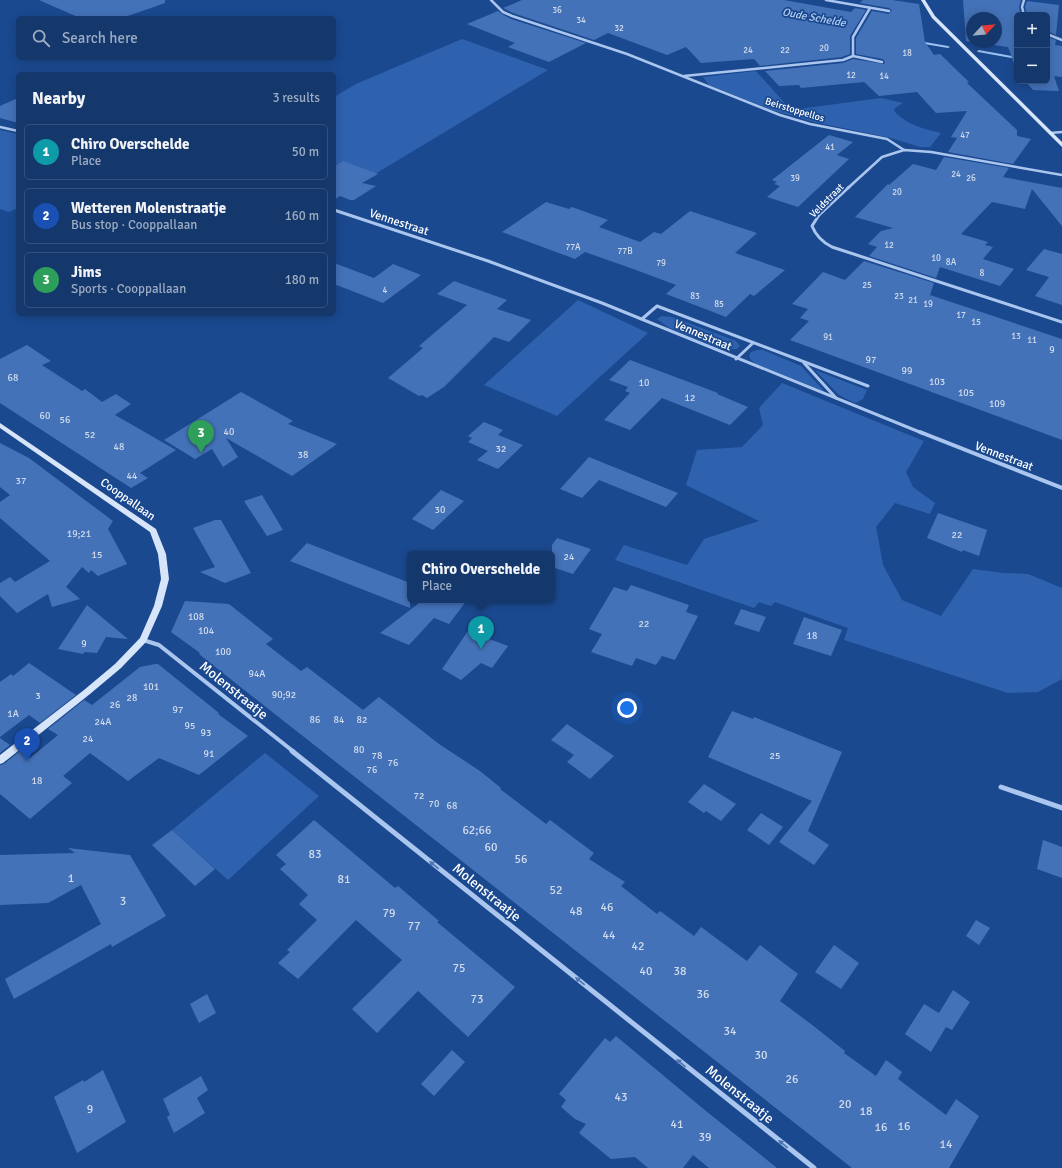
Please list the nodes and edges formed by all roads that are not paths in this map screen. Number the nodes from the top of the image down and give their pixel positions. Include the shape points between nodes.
1 (491, 0) edge
2 (826, 0) edge
3 (923, 0) edge
4 (1024, 0) edge
5 (870, 8) junction
6 (889, 11) dead end
7 (1023, 12) edge
8 (1050, 35) edge
9 (1062, 40) edge
10 (853, 56) junction
11 (882, 62) dead end
12 (682, 76) junction
13 (0, 127) edge
14 (16, 131) edge
15 (1062, 132) edge
16 (1050, 133) junction
17 (1062, 145) edge
18 (904, 150) junction
19 (1062, 175) edge
20 (336, 211) edge
21 (642, 319) junction
22 (1062, 322) edge
23 (753, 343) junction
24 (736, 358) junction
25 (802, 362) junction
26 (868, 386) dead end
27 (838, 400) junction
28 (0, 425) edge
29 (1062, 488) edge
30 (143, 640) junction
31 (0, 760) edge
32 (1001, 787) dead end
33 (1062, 808) edge
34 (814, 1168) edge

1 - 12 street, Beirstoppellos via 503,12 512,16 575,36
2 - 5 street
3 - 16 street via 933,17
4 - 7 street
5 - 6 street
5 - 10 street via 855,31
8 - 9 street
10 - 11 street
10 - 12 street, Beirstoppellos via 843,60
12 - 18 street, Beirstoppellos via 780,115 810,124 887,139
13 - 14 street
15 - 16 street
16 - 17 street
18 - 19 street, Veldstraat via 931,152
18 - 22 street, Veldstraat via 882,157 819,215 812,226 821,242
20 - 21 street, Vennestraat via 494,263
21 - 23 street via 657,306
21 - 24 street, Vennestraat
23 - 24 street
23 - 25 street
24 - 27 street, Vennestraat
25 - 26 street
25 - 27 street
27 - 29 street, Vennestraat
28 - 30 street, Cooppallaan via 153,531 162,554 165,579 158,606
30 - 31 street, Cooppallaan via 118,666
34 -> 30 street, Molenstraatje via 159,645
32 - 33 street

